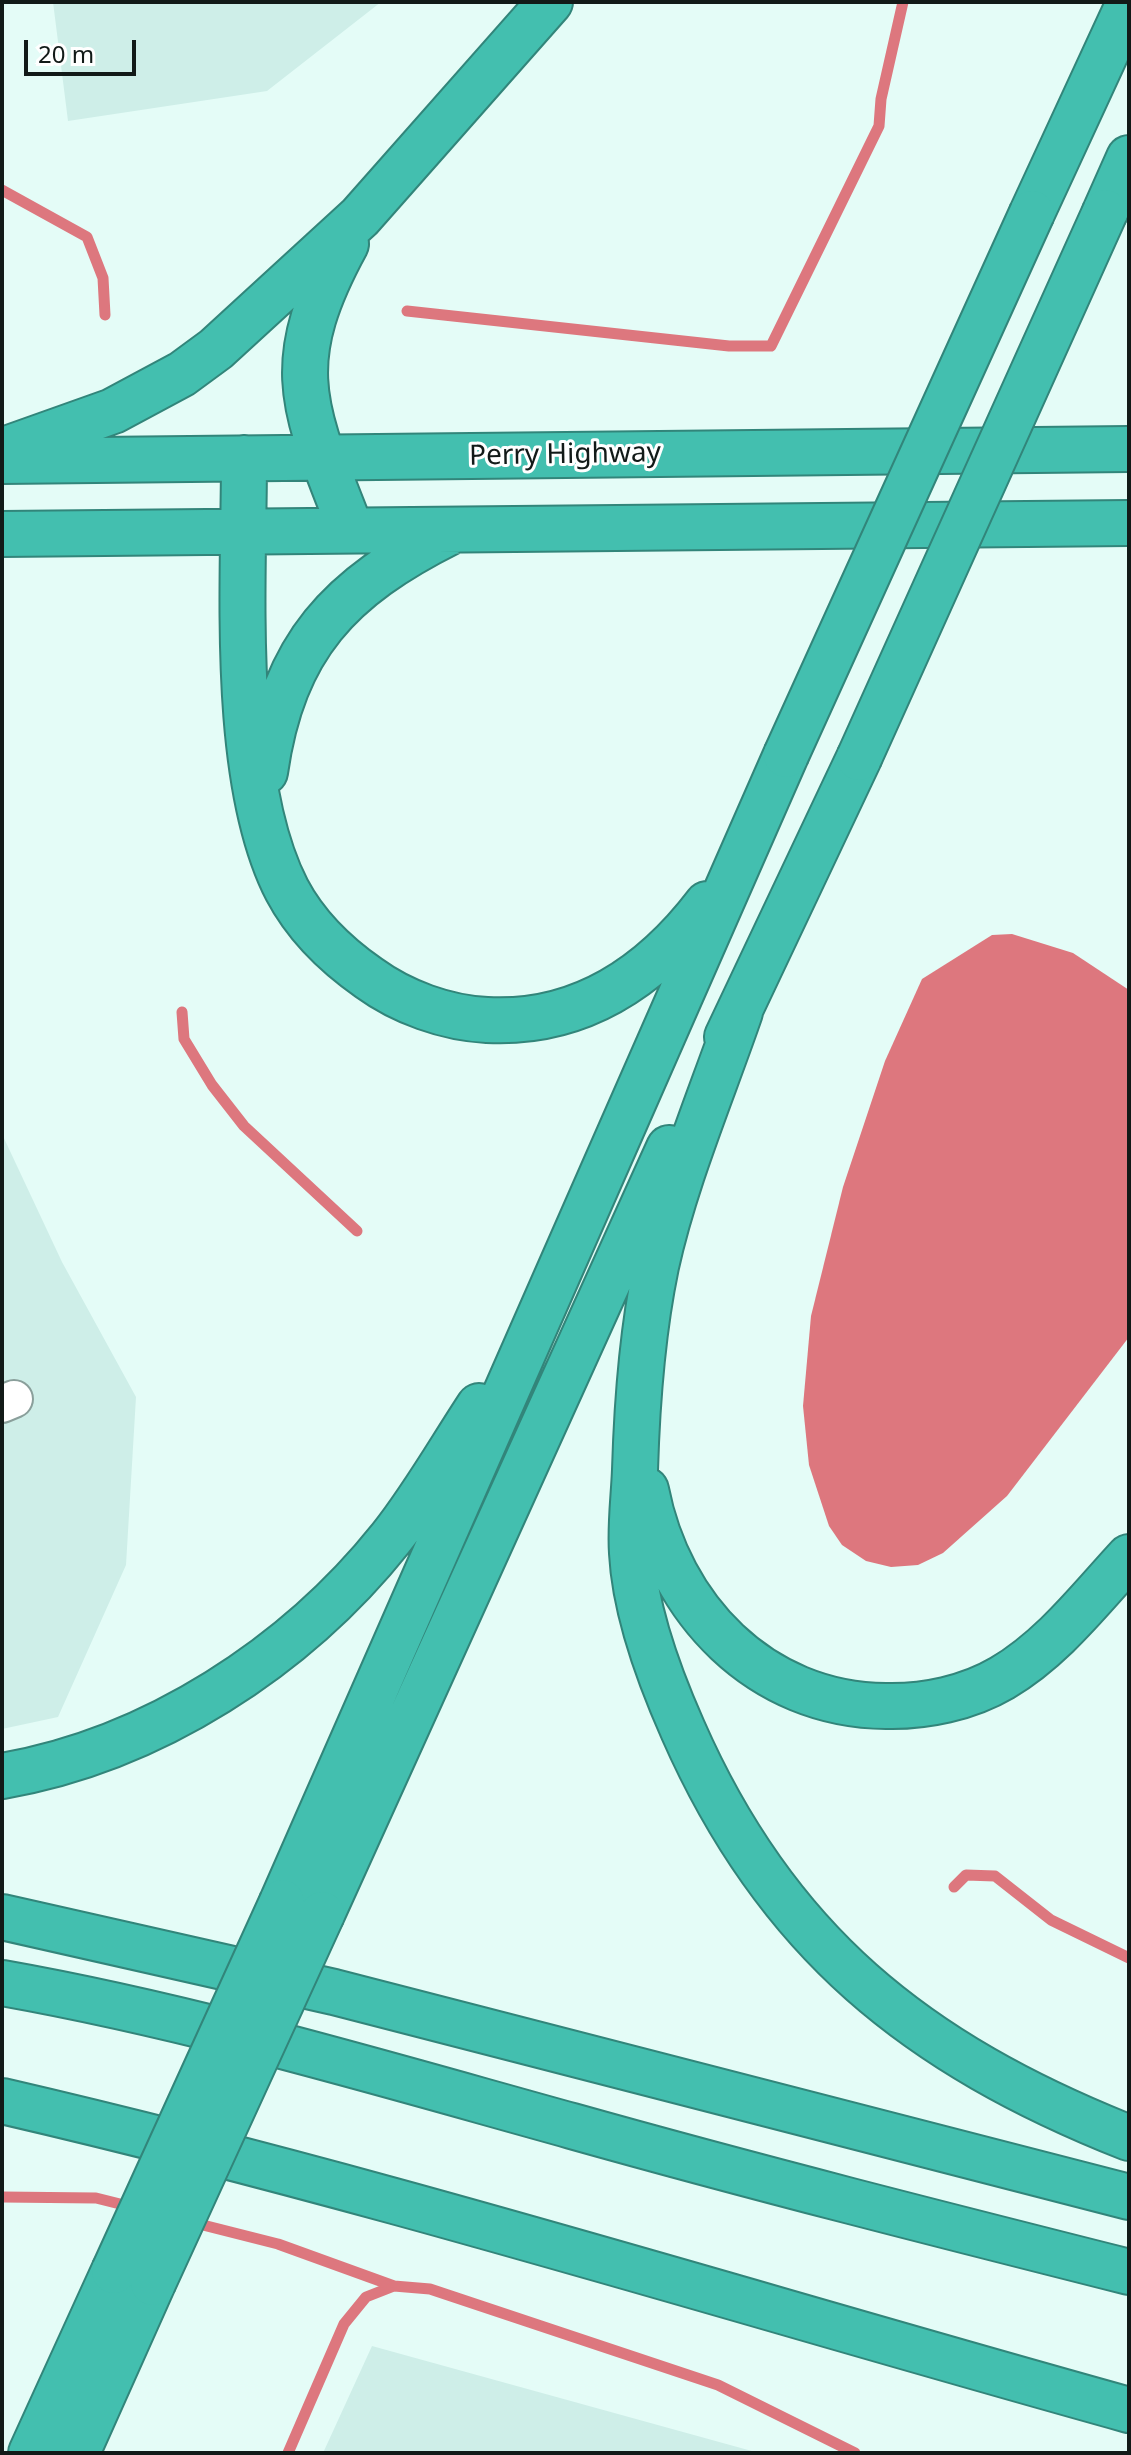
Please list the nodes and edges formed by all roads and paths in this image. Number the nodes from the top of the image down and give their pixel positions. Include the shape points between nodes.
1 (550, 2) edge
2 (1129, 3) edge
3 (1129, 158) edge
4 (360, 217) junction
5 (1129, 449) edge
6 (2, 450) edge
7 (322, 457) junction
8 (244, 458) junction
9 (2, 461) edge
10 (1129, 523) edge
11 (454, 529) junction
12 (351, 530) junction
13 (244, 532) junction
14 (2, 534) edge
15 (260, 806) junction
16 (752, 830) junction
17 (740, 1012) junction
18 (530, 1331) junction
19 (636, 1436) junction
20 (1129, 1557) edge
21 (2, 1776) edge
22 (302, 1908) junction
23 (2, 1917) edge
24 (2, 1983) edge
25 (2, 2101) edge
26 (1129, 2138) edge
27 (1129, 2197) edge
28 (1129, 2272) edge
29 (134, 2277) junction
30 (1129, 2410) edge
31 (31, 2453) edge
32 (77, 2453) edge

1 - 4 highway
2 - 16 highway, bridge
3 - 17 highway, bridge
4 - 6 highway via 247,323 182,374 113,411
4 - 7 highway via 326,280 307,343 306,408
5 - 7 highway, Perry Highway
7 - 8 highway, Perry Highway
7 - 12 highway
8 - 9 highway, Perry Highway
8 - 13 highway
10 - 11 highway
11 - 12 highway
11 - 15 highway via 383,568 312,638 274,730
12 - 13 highway
13 - 14 highway
13 - 15 highway via 245,686
15 - 16 highway via 288,892 326,943 383,988 416,1004 493,1021 577,1010 637,977 688,929
16 - 18 highway
17 - 19 highway via 657,1265 641,1355
17 - 22 highway via 655,1174
18 - 21 highway via 392,1537 290,1642 145,1730 84,1754
18 - 22 highway
19 - 20 highway via 657,1533 701,1617 720,1639 771,1677 835,1701 904,1706 971,1693 1001,1679 1055,1638
19 - 26 highway via 632,1553 664,1688 732,1829 772,1887 817,1940 928,2036 1045,2103
22 - 29 highway, bridge
23 - 27 highway via 334,1992
24 - 28 highway via 384,2074 767,2180
25 - 30 highway via 181,2142
29 - 31 highway
29 - 32 highway

